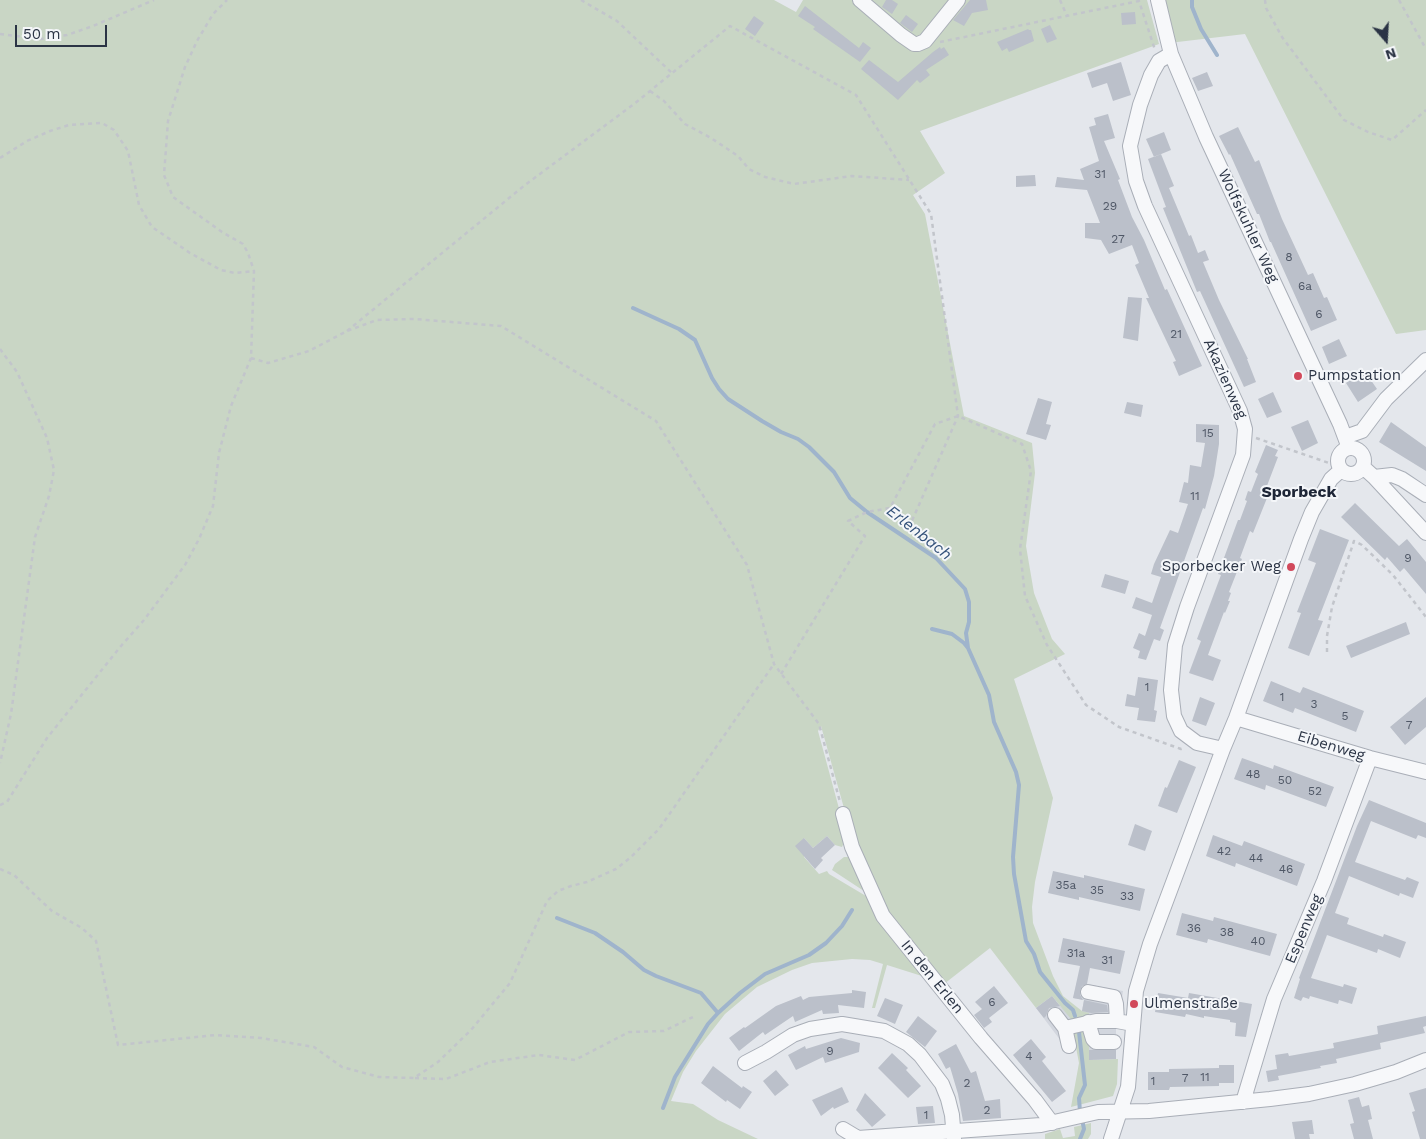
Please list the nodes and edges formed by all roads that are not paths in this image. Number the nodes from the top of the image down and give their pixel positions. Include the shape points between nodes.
1 (860, 0) edge
2 (958, 0) edge
3 (1158, 0) edge
4 (1165, 58) junction
5 (1426, 360) edge
6 (1347, 443) junction
7 (1336, 467) junction
8 (1363, 467) junction
9 (1374, 477) junction
10 (1426, 495) edge
11 (1426, 533) edge
12 (1236, 718) junction
13 (1223, 749) junction
14 (1370, 758) junction
15 (1426, 772) edge
16 (843, 814) road end
17 (1088, 992) dead end
18 (1055, 1015) dead end
19 (1117, 1021) junction
20 (1088, 1022) junction
21 (1133, 1024) junction
22 (1065, 1028) junction
23 (1114, 1042) dead end
24 (1069, 1046) dead end
25 (1426, 1060) edge
26 (745, 1063) dead end
27 (1243, 1102) junction
28 (1120, 1112) junction
29 (1052, 1123) junction
30 (844, 1128) dead end
31 (954, 1135) edge
32 (1111, 1139) edge

1 - 2 street via 914,44 925,41
3 - 4 street, Wolfskuhler Weg
4 - 6 street, Wolfskuhler Weg via 1206,137
4 - 13 street, Akazienweg via 1151,75 1130,146 1136,181 1244,420 1243,455 1175,645 1171,690 1174,716 1181,731 1197,744
5 - 6 street via 1386,399 1362,431
6 - 7 street
6 - 8 street, Wolfskuhler Weg via 1361,453
7 - 8 street via 1350,474
7 - 12 street via 1312,512
8 - 9 street, Wolfskuhler Weg
9 - 10 street via 1392,475
9 - 11 street, Wolfskuhler Weg
12 - 13 street
12 - 14 street, Eibenweg
13 - 21 street via 1150,944 1136,991
14 - 15 street, Eibenweg
14 - 27 street, Espenweg via 1324,881 1274,999
16 - 29 street, In den Erlen via 852,847 883,916
17 - 19 street via 1114,997
18 - 22 street
19 - 20 street
19 - 21 street
20 - 22 street
20 - 23 street via 1096,1042
21 - 28 street via 1128,1087
22 - 24 street
25 - 27 street via 1356,1084
26 - 31 street via 793,1035 810,1029 842,1024 884,1032 908,1044 942,1084 950,1107
27 - 28 street
28 - 29 street via 1089,1113
28 - 32 street
29 - 31 street
30 - 31 street via 858,1138

